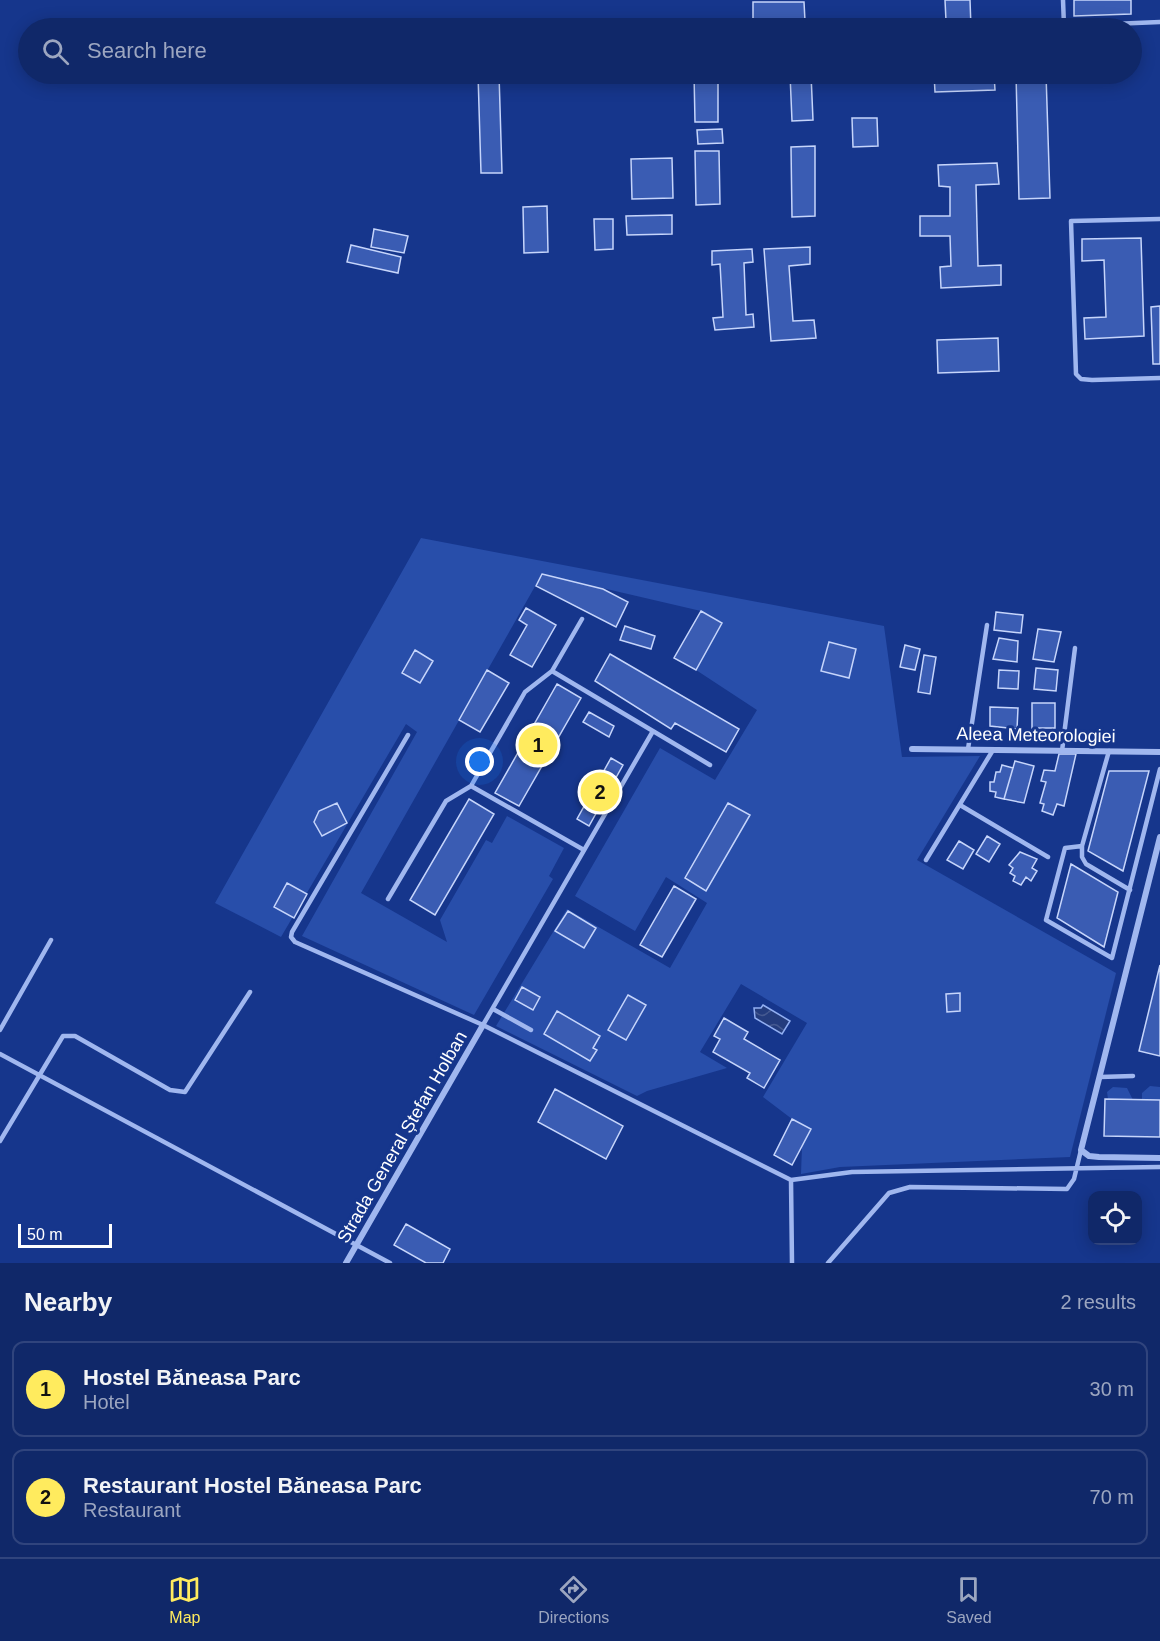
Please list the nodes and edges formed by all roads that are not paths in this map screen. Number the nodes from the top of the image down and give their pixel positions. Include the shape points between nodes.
1 (1063, 0) edge
2 (1064, 18) edge
3 (1160, 22) edge
4 (1142, 23) edge
5 (1160, 219) edge
6 (1160, 378) edge
7 (582, 619) dead end
8 (987, 625) dead end
9 (1074, 648) dead end
10 (552, 671) junction
11 (653, 731) junction
12 (408, 735) dead end
13 (912, 749) dead end
14 (968, 750) junction
15 (993, 750) junction
16 (1062, 750) junction
17 (1109, 751) junction
18 (1160, 752) edge
19 (710, 765) dead end
20 (1160, 769) edge
21 (471, 786) junction
22 (960, 805) junction
23 (1160, 837) edge
24 (1082, 846) junction
25 (584, 850) junction
26 (1048, 857) dead end
27 (926, 860) dead end
28 (1130, 890) junction
29 (388, 898) dead end
30 (51, 940) dead end
31 (250, 992) dead end
32 (493, 1009) junction
33 (483, 1026) junction
34 (0, 1030) edge
35 (531, 1030) dead end
36 (0, 1054) edge
37 (38, 1075) junction
38 (1133, 1076) dead end
39 (1100, 1077) junction
40 (0, 1141) edge
41 (1081, 1150) junction
42 (1160, 1158) edge
43 (1078, 1167) junction
44 (1160, 1167) edge
45 (791, 1180) junction
46 (357, 1245) junction
47 (346, 1263) edge
48 (390, 1263) edge
49 (792, 1263) edge
50 (828, 1263) edge

1 - 2 lane
3 - 4 lane
5 - 6 lane via 1071,221 1077,374 1081,379 1092,380
7 - 10 lane
8 - 14 lane
9 - 16 lane
10 - 11 lane
10 - 21 lane via 525,692
11 - 19 lane
11 - 25 lane
12 - 33 lane via 291,937
13 - 14 street, Aleea Meteorologiei
14 - 15 street, Aleea Meteorologiei
15 - 16 street, Aleea Meteorologiei
15 - 22 lane
16 - 17 street, Aleea Meteorologiei
17 - 18 street, Aleea Meteorologiei
17 - 24 lane
20 - 28 lane
21 - 25 lane
21 - 29 lane via 446,801
22 - 26 lane
22 - 27 lane
23 - 39 street
24 - 28 lane via 1086,864
24 - 28 lane via 1065,848 1046,920 1112,958
25 - 32 lane
30 - 34 lane
31 - 37 lane via 185,1092 170,1090 68,1034 57,1042
32 - 33 lane
32 - 35 lane
33 - 45 lane
33 - 46 street, Strada General Ștefan Holban
36 - 37 lane
37 - 40 lane
37 - 46 lane
38 - 39 lane
39 - 41 street
41 - 42 street via 1089,1156
41 - 43 lane
43 - 44 lane
43 - 45 lane via 852,1172
43 - 50 lane via 1072,1184 1061,1190 896,1190 889,1193
45 - 49 lane
46 - 47 street, Strada General Ștefan Holban
46 - 48 lane

